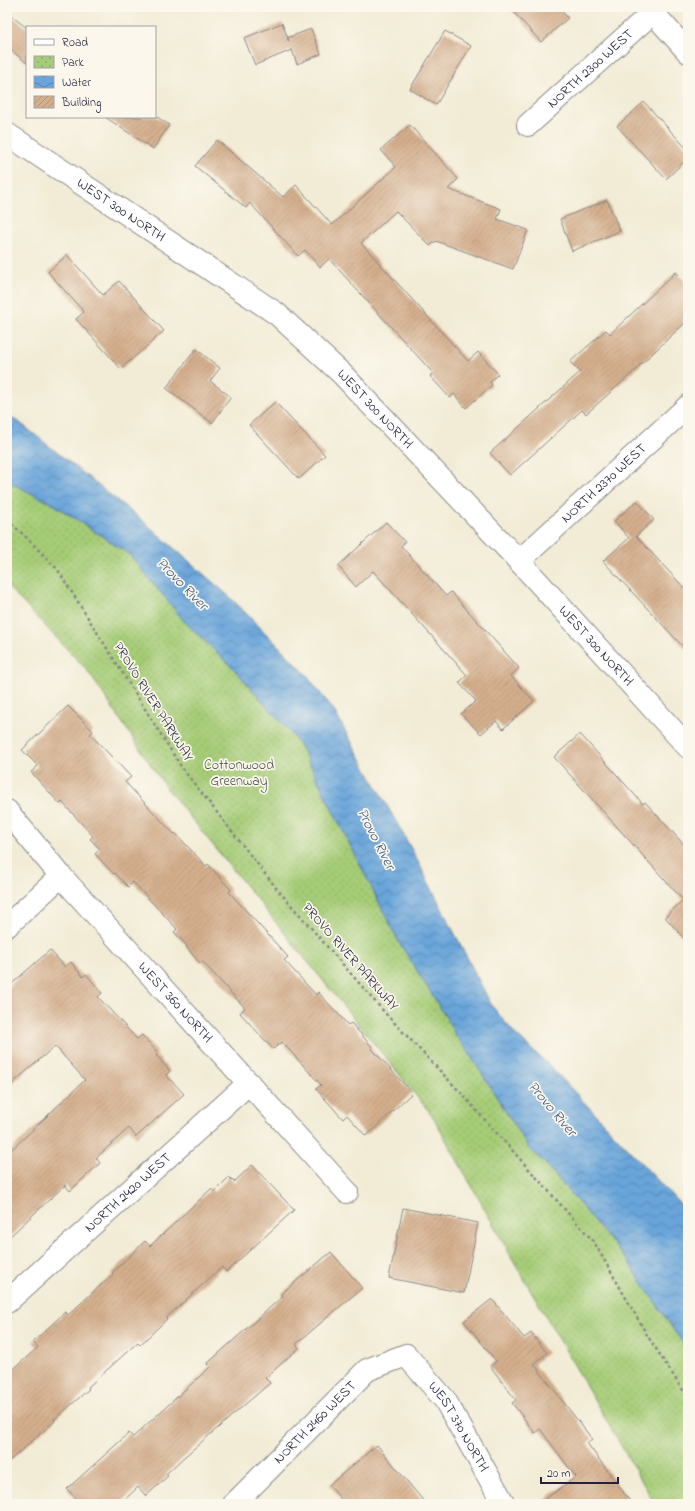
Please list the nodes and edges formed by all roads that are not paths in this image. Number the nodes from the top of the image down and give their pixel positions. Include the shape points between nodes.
1 (650, 9) edge
2 (688, 52) edge
3 (528, 125) dead end
4 (7, 134) edge
5 (688, 406) edge
6 (519, 561) junction
7 (688, 747) edge
8 (7, 810) edge
9 (61, 876) junction
10 (7, 926) edge
11 (249, 1083) junction
12 (347, 1192) dead end
13 (7, 1302) edge
14 (406, 1355) joint
15 (234, 1504) edge
16 (504, 1504) edge

1 - 2 street
1 - 3 street, NORTH 2300 WEST
4 - 6 street, WEST 300 NORTH via 277,314 342,374
5 - 6 street, NORTH 2370 WEST
6 - 7 street, WEST 300 NORTH
8 - 9 street, WEST 360 NORTH
9 - 10 street
9 - 11 street, WEST 360 NORTH
11 - 12 street, WEST 360 NORTH
11 - 13 street, NORTH 2420 WEST
14 - 15 street, NORTH 2460 WEST via 367,1370
14 - 16 street, WEST 370 NORTH via 445,1400

